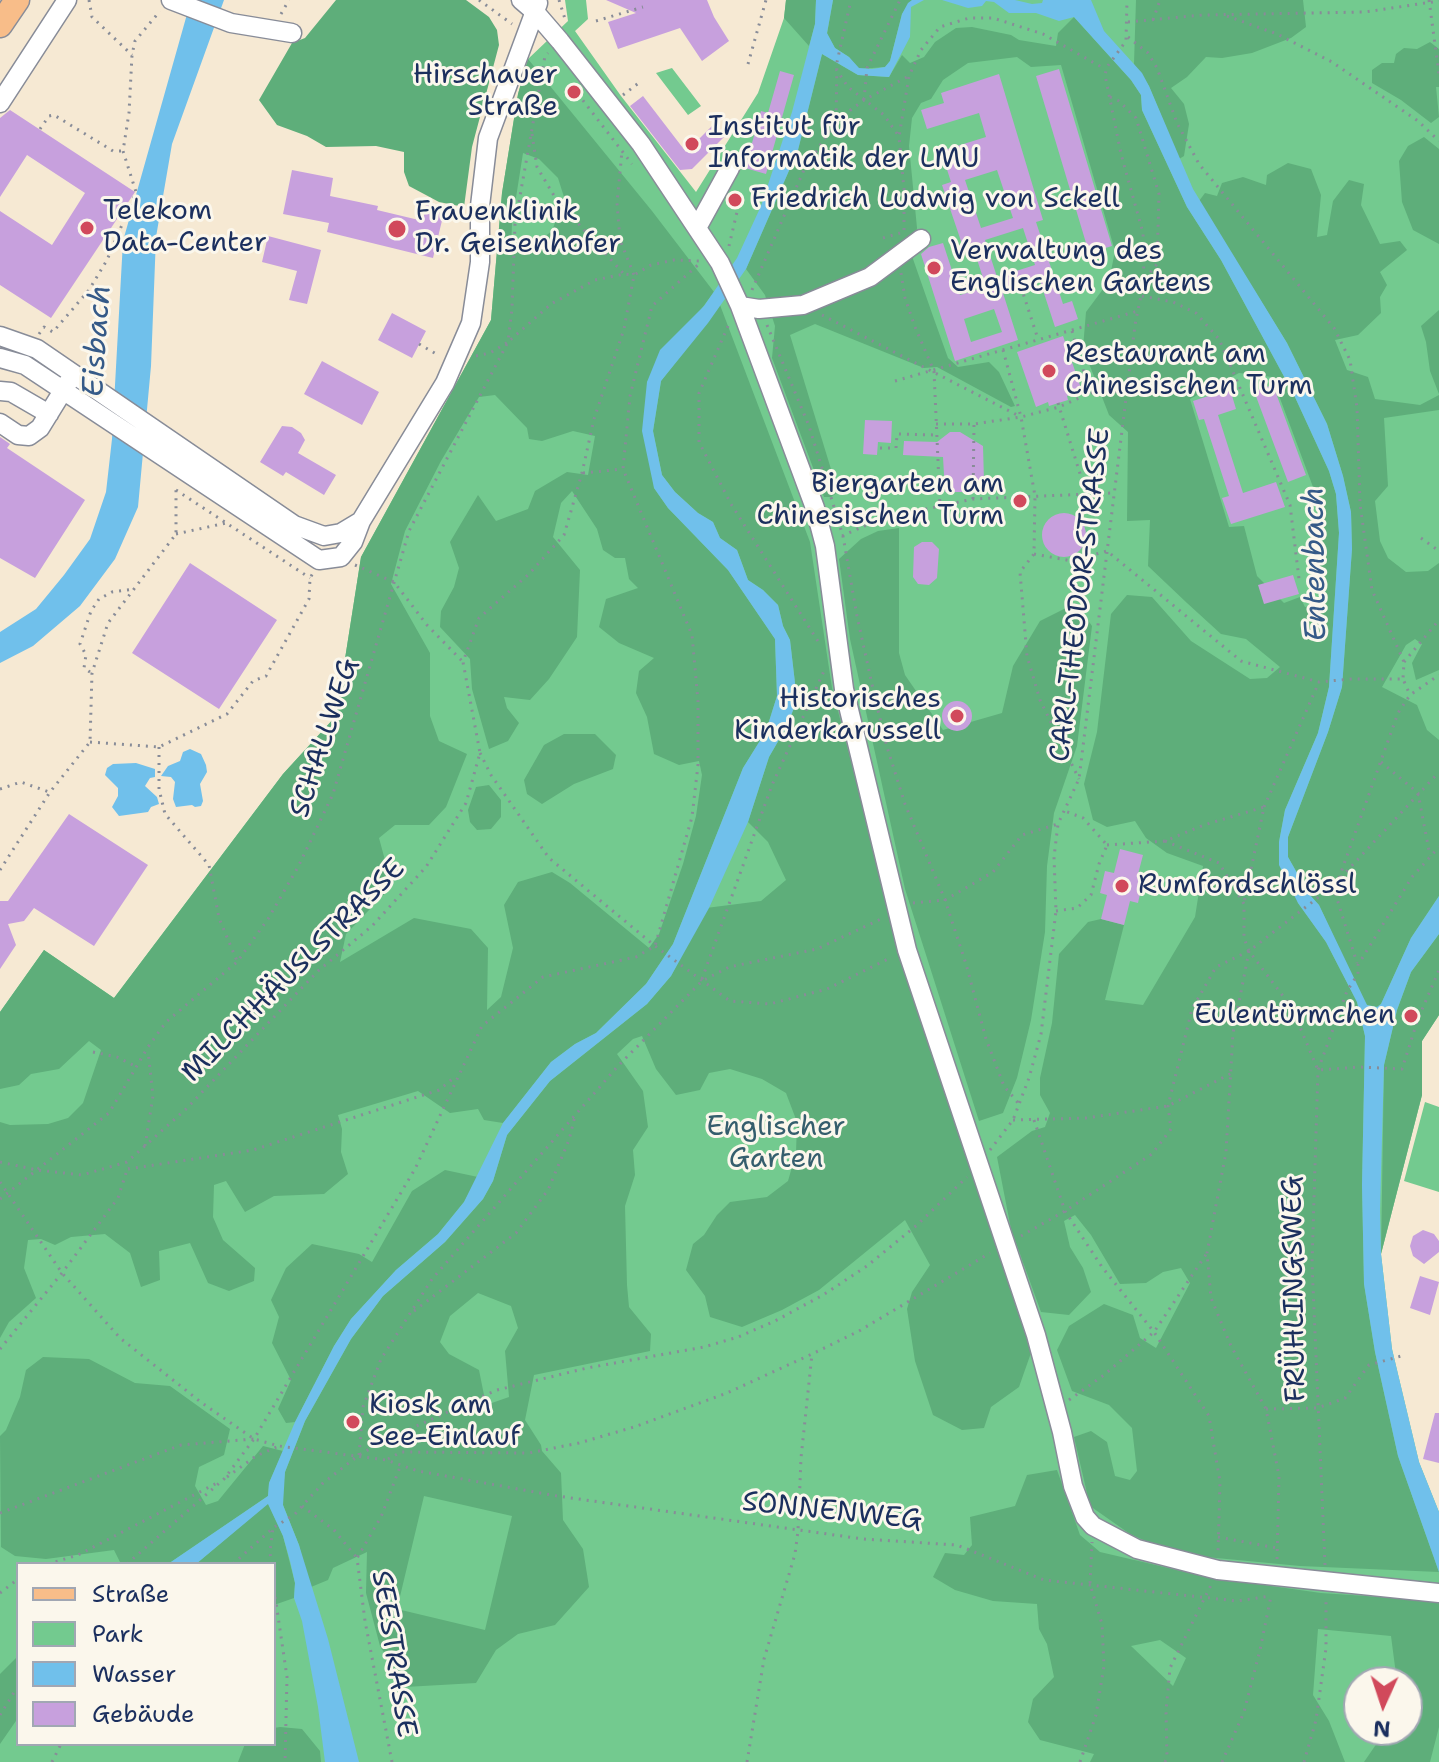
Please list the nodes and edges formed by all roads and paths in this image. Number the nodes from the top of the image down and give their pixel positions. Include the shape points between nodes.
1 (17, 0) edge
2 (67, 0) edge
3 (89, 0) edge
4 (479, 0) edge
5 (766, 0) edge
6 (851, 0) edge
7 (900, 0) edge
8 (1127, 0) edge
9 (1160, 0) edge
10 (171, 1) edge
11 (1439, 1) edge
12 (1429, 2) edge
13 (532, 4) edge
14 (643, 7) dead end
15 (1223, 15) junction
16 (1153, 20) junction
17 (596, 21) dead end
18 (1128, 22) junction
19 (0, 25) edge
20 (292, 33) dead end
21 (520, 34) junction
22 (1127, 36) junction
23 (557, 50) junction
24 (132, 55) junction
25 (545, 56) junction
26 (748, 64) dead end
27 (836, 69) junction
28 (1105, 69) junction
29 (1439, 74) edge
30 (909, 76) junction
31 (640, 82) dead end
32 (578, 92) dead end
33 (620, 97) dead end
34 (1109, 97) junction
35 (864, 100) junction
36 (0, 103) edge
37 (836, 121) junction
38 (40, 129) dead end
39 (531, 131) junction
40 (899, 137) junction
41 (1439, 141) edge
42 (123, 151) junction
43 (622, 151) junction
44 (730, 168) dead end
45 (638, 171) dead end
46 (697, 228) junction
47 (912, 236) junction
48 (883, 238) dead end
49 (696, 252) dead end
50 (899, 258) junction
51 (702, 261) junction
52 (716, 269) junction
53 (624, 274) junction
54 (634, 275) junction
55 (1144, 280) junction
56 (1021, 287) dead end
57 (1142, 296) junction
58 (745, 303) junction
59 (803, 305) junction
60 (1138, 311) junction
61 (44, 327) dead end
62 (1071, 330) junction
63 (0, 336) edge
64 (1038, 339) junction
65 (508, 342) junction
66 (419, 344) dead end
67 (1003, 350) junction
68 (448, 356) junction
69 (0, 358) edge
70 (434, 364) dead end
71 (934, 371) junction
72 (73, 373) junction
73 (895, 381) dead end
74 (63, 390) junction
75 (0, 391) edge
76 (1126, 391) junction
77 (1090, 393) junction
78 (1059, 405) junction
79 (49, 414) junction
80 (1021, 417) junction
81 (0, 423) edge
82 (936, 424) junction
83 (974, 424) junction
84 (936, 435) junction
85 (880, 448) dead end
86 (182, 469) junction
87 (623, 469) junction
88 (582, 473) junction
89 (176, 490) junction
90 (1086, 493) junction
91 (1113, 493) junction
92 (1035, 496) junction
93 (973, 499) junction
94 (940, 506) junction
95 (361, 521) junction
96 (226, 523) junction
97 (176, 534) junction
98 (843, 536) junction
99 (1421, 538) dead end
100 (825, 546) junction
101 (1107, 551) junction
102 (1439, 551) edge
103 (347, 552) junction
104 (1034, 554) junction
105 (1299, 579) dead end
106 (394, 582) junction
107 (135, 589) junction
108 (1439, 620) edge
109 (821, 646) dead end
110 (463, 662) junction
111 (1404, 662) junction
112 (825, 667) dead end
113 (92, 673) junction
114 (1439, 675) edge
115 (1403, 679) junction
116 (1319, 682) junction
117 (844, 689) junction
118 (1410, 695) junction
119 (875, 698) junction
120 (918, 700) dead end
121 (90, 742) junction
122 (159, 747) junction
123 (480, 753) junction
124 (1381, 762) junction
125 (1439, 772) edge
126 (1079, 779) junction
127 (0, 789) edge
128 (50, 792) junction
129 (1418, 793) junction
130 (1264, 807) junction
131 (1064, 810) junction
132 (1165, 841) junction
133 (1107, 845) junction
134 (1439, 847) edge
135 (1430, 856) junction
136 (0, 870) edge
137 (1337, 882) junction
138 (1333, 886) junction
139 (1244, 904) junction
140 (1056, 911) junction
141 (655, 946) junction
142 (907, 950) junction
143 (1249, 951) junction
144 (237, 962) junction
145 (1358, 965) junction
146 (1439, 970) edge
147 (702, 981) junction
148 (148, 1047) junction
149 (93, 1052) dead end
150 (137, 1067) junction
151 (1318, 1070) junction
152 (459, 1073) junction
153 (1232, 1073) junction
154 (1019, 1104) junction
155 (1168, 1106) junction
156 (576, 1113) junction
157 (1013, 1120) junction
158 (1034, 1120) junction
159 (145, 1146) junction
160 (0, 1162) edge
161 (127, 1162) junction
162 (980, 1164) junction
163 (128, 1169) junction
164 (37, 1170) junction
165 (0, 1182) edge
166 (7, 1194) junction
167 (0, 1199) edge
168 (1065, 1211) junction
169 (1006, 1244) junction
170 (1207, 1253) junction
171 (62, 1273) junction
172 (412, 1312) junction
173 (1154, 1332) junction
174 (0, 1349) edge
175 (812, 1354) junction
176 (1403, 1356) dead end
177 (1317, 1408) junction
178 (1056, 1409) junction
179 (1266, 1409) junction
180 (254, 1439) junction
181 (279, 1446) junction
182 (359, 1455) junction
183 (386, 1460) junction
184 (400, 1466) junction
185 (224, 1479) junction
186 (301, 1506) junction
187 (0, 1513) edge
188 (1093, 1526) junction
189 (273, 1528) junction
190 (798, 1531) junction
191 (1218, 1537) junction
192 (1277, 1548) junction
193 (357, 1558) junction
194 (55, 1562) edge
195 (129, 1562) edge
196 (235, 1562) edge
197 (271, 1562) edge
198 (1218, 1570) junction
199 (1277, 1576) junction
200 (16, 1581) edge
201 (1326, 1583) junction
202 (1090, 1584) junction
203 (0, 1593) edge
204 (1439, 1593) edge
205 (1206, 1596) junction
206 (1271, 1596) junction
207 (276, 1603) edge
208 (16, 1689) edge
209 (0, 1715) edge
210 (285, 1762) edge
211 (392, 1762) edge
212 (747, 1762) edge
213 (1080, 1762) edge
214 (1165, 1762) edge
215 (1222, 1762) edge
216 (1304, 1762) edge

1 - 19 main road
2 - 36 street
3 - 24 path via 92,17
4 - 21 path
5 - 26 path
6 - 27 path
7 - 35 path via 867,68
8 - 18 path
9 - 16 path
10 - 20 street via 231,23
10 - 24 path via 135,41
11 - 12 path
12 - 15 path via 1365,12
12 - 29 path
13 - 21 street
13 - 23 street
14 - 17 path
15 - 16 path
15 - 41 path via 1332,62
16 - 18 path
18 - 22 path
21 - 68 street via 488,138 471,323
22 - 28 path
22 - 111 path via 1157,68 1199,164 1334,328 1350,360 1372,590
23 - 25 path
23 - 25 path
23 - 46 street via 641,144
24 - 42 path
25 - 39 path
27 - 35 path
27 - 37 path
28 - 30 path via 1043,34 993,18 969,18 940,27
28 - 34 path, CARL-THEODOR-STRASSE
30 - 35 path
30 - 40 path
31 - 33 path
32 - 43 path
34 - 55 path, CARL-THEODOR-STRASSE via 1143,233
34 - 55 path via 1136,118 1159,194 1157,264
35 - 37 path
35 - 40 path via 884,115
37 - 58 path via 803,172
38 - 42 path via 54,115 113,151
39 - 53 path via 537,167 556,199
39 - 65 path via 515,224
40 - 47 path
42 - 61 path via 136,192 107,260 64,321 53,332
43 - 45 path
43 - 54 path via 620,240
44 - 46 street
46 - 52 street
47 - 48 path
47 - 50 street
47 - 50 path
49 - 51 path
50 - 59 street via 870,277
50 - 71 path via 905,298
51 - 52 path
51 - 54 path via 662,262
51 - 87 path via 652,306 630,396
52 - 58 street
53 - 54 path, SCHALLWEG
53 - 65 path, SCHALLWEG via 595,280 551,304
54 - 88 path via 624,329
55 - 57 path, CARL-THEODOR-STRASSE
56 - 64 path
57 - 60 path, CARL-THEODOR-STRASSE
57 - 105 path via 1196,313 1219,339 1290,505
58 - 59 street
58 - 98 path via 773,336
58 - 100 street
58 - 109 path via 721,338 699,393 699,442 731,504
59 - 71 path
60 - 62 path
60 - 76 path, CARL-THEODOR-STRASSE
62 - 64 path
62 - 77 path
63 - 72 street via 37,349
64 - 67 path
65 - 68 path via 490,353
65 - 106 path, SCHALLWEG via 409,531
66 - 68 path
67 - 71 path
67 - 80 path
68 - 70 path
68 - 95 street via 445,383
69 - 74 street via 25,365
71 - 73 path
71 - 80 path
71 - 82 path
72 - 74 street
72 - 95 street via 294,525 324,536
74 - 79 street
74 - 86 street
75 - 79 street
76 - 77 path
76 - 91 path, CARL-THEODOR-STRASSE
77 - 78 path
78 - 80 path
78 - 90 path
79 - 81 street via 29,436
80 - 83 path
80 - 92 path
82 - 83 path
82 - 84 path
83 - 93 path
84 - 85 path via 897,434 896,448
84 - 94 path
86 - 89 path
86 - 103 street via 319,560
87 - 88 path
87 - 141 path via 692,635 698,701 692,817
88 - 110 path via 564,535 479,618
89 - 96 path
89 - 97 path
90 - 91 path
90 - 92 path
91 - 101 path, CARL-THEODOR-STRASSE
92 - 93 path
92 - 104 path
93 - 94 path
94 - 98 path via 880,519
95 - 103 street
96 - 97 path
96 - 122 path via 310,578 309,599 266,676 253,681 237,705
97 - 107 path
98 - 100 path
98 - 119 path
99 - 102 path
100 - 117 street
101 - 104 path via 1072,561
101 - 116 path via 1241,661
101 - 126 path, CARL-THEODOR-STRASSE
103 - 106 path via 355,565
104 - 126 path via 1020,572 1027,656 1040,700
106 - 110 path
106 - 144 path, SCHALLWEG via 333,794 283,893
107 - 113 path via 108,623
107 - 113 path via 112,592 91,611 80,644 86,655 84,668
108 - 111 path
110 - 123 path, MILCHHÄUSLSTRASSE
111 - 115 path
112 - 147 path via 772,785
113 - 121 path
114 - 118 path
115 - 116 path
115 - 118 path
116 - 130 path
117 - 119 path
117 - 142 street
118 - 124 path
119 - 120 path
119 - 154 path via 905,804 937,879 986,1039 1004,1086
121 - 122 path
121 - 128 path
122 - 144 path via 165,814 209,865 219,918
123 - 141 path via 549,858
123 - 159 path, MILCHHÄUSLSTRASSE via 466,803 426,867
124 - 129 path
124 - 137 path
125 - 129 path
126 - 131 path, CARL-THEODOR-STRASSE
127 - 128 path via 21,782
128 - 136 path
129 - 135 path
129 - 137 path
130 - 132 path
130 - 139 path
131 - 133 path via 1083,818
131 - 140 path, CARL-THEODOR-STRASSE via 1054,857
132 - 133 path
132 - 139 path via 1219,863
133 - 140 path via 1091,895 1077,908
134 - 135 path
135 - 145 path
137 - 138 path
138 - 143 path
138 - 145 path
139 - 143 path
140 - 154 path, CARL-THEODOR-STRASSE via 1041,1034
141 - 147 path
141 - 152 path via 636,957 543,977 482,1026
142 - 147 path via 827,989 770,1004 730,1001
142 - 162 street
143 - 151 path via 1292,1008
143 - 153 path via 1233,1033
143 - 155 path via 1216,967 1192,1009
144 - 148 path, SCHALLWEG via 166,1022
145 - 151 path, FRÜHLINGSWEG
146 - 151 path via 1402,1069
147 - 156 path
148 - 150 path, SCHALLWEG
148 - 159 path via 153,1096
149 - 150 path
150 - 164 path, SCHALLWEG via 109,1113
151 - 177 path, FRÜHLINGSWEG via 1312,1263
152 - 163 path via 439,1090 253,1150
152 - 180 path via 415,1169
153 - 155 path
153 - 170 path via 1226,1152
154 - 157 path, CARL-THEODOR-STRASSE
155 - 158 path
155 - 168 path via 1171,1129 1152,1154
156 - 172 path via 432,1279
156 - 172 path via 548,1190 516,1233
157 - 158 path
157 - 162 path, CARL-THEODOR-STRASSE
158 - 168 path
159 - 161 path, MILCHHÄUSLSTRASSE
160 - 164 path, MILCHHÄUSLSTRASSE
161 - 163 path
161 - 164 path, MILCHHÄUSLSTRASSE via 82,1175
162 - 169 street
162 - 182 path, CARL-THEODOR-STRASSE via 867,1266 775,1321 704,1347 497,1390
163 - 171 path via 118,1198
164 - 166 path, SCHALLWEG
165 - 166 path
166 - 167 path, SCHALLWEG
166 - 171 path
168 - 169 path
168 - 173 path
169 - 175 path
169 - 178 street
170 - 173 path
170 - 179 path via 1211,1298
171 - 174 path
171 - 180 path via 120,1338
172 - 182 path via 381,1359 363,1407
173 - 178 path
173 - 191 path via 1209,1416 1220,1482
175 - 183 path via 727,1393 579,1443 529,1453 401,1452
175 - 190 path
176 - 177 path via 1372,1363 1345,1398
177 - 179 path
177 - 201 path, FRÜHLINGSWEG
178 - 188 street via 1075,1494
179 - 192 path via 1279,1476
180 - 181 path
180 - 185 path
180 - 187 path via 181,1445
181 - 182 path
181 - 185 path
182 - 183 path
182 - 186 path, CARL-THEODOR-STRASSE
183 - 184 path, SONNENWEG
184 - 190 path, SONNENWEG via 557,1496
184 - 193 path, SEESTRASSE via 381,1517
185 - 194 path
185 - 195 path
186 - 189 path, CARL-THEODOR-STRASSE
186 - 193 path via 334,1530
188 - 198 street via 1137,1549
188 - 202 path
189 - 196 path, CARL-THEODOR-STRASSE
189 - 197 path
190 - 202 path, SONNENWEG via 957,1545 1044,1580
190 - 212 path via 764,1659
191 - 192 path
191 - 198 path
192 - 199 path
193 - 211 path, SEESTRASSE
198 - 199 street
198 - 205 path
199 - 201 street
199 - 206 path
200 - 203 path
201 - 204 street
201 - 216 path, FRÜHLINGSWEG via 1326,1648
202 - 205 path, SONNENWEG
202 - 213 path via 1102,1624 1104,1666 1096,1715
205 - 206 path, SONNENWEG via 1237,1601
205 - 214 path via 1170,1668
206 - 215 path via 1244,1712
207 - 210 path via 287,1677
208 - 209 path

